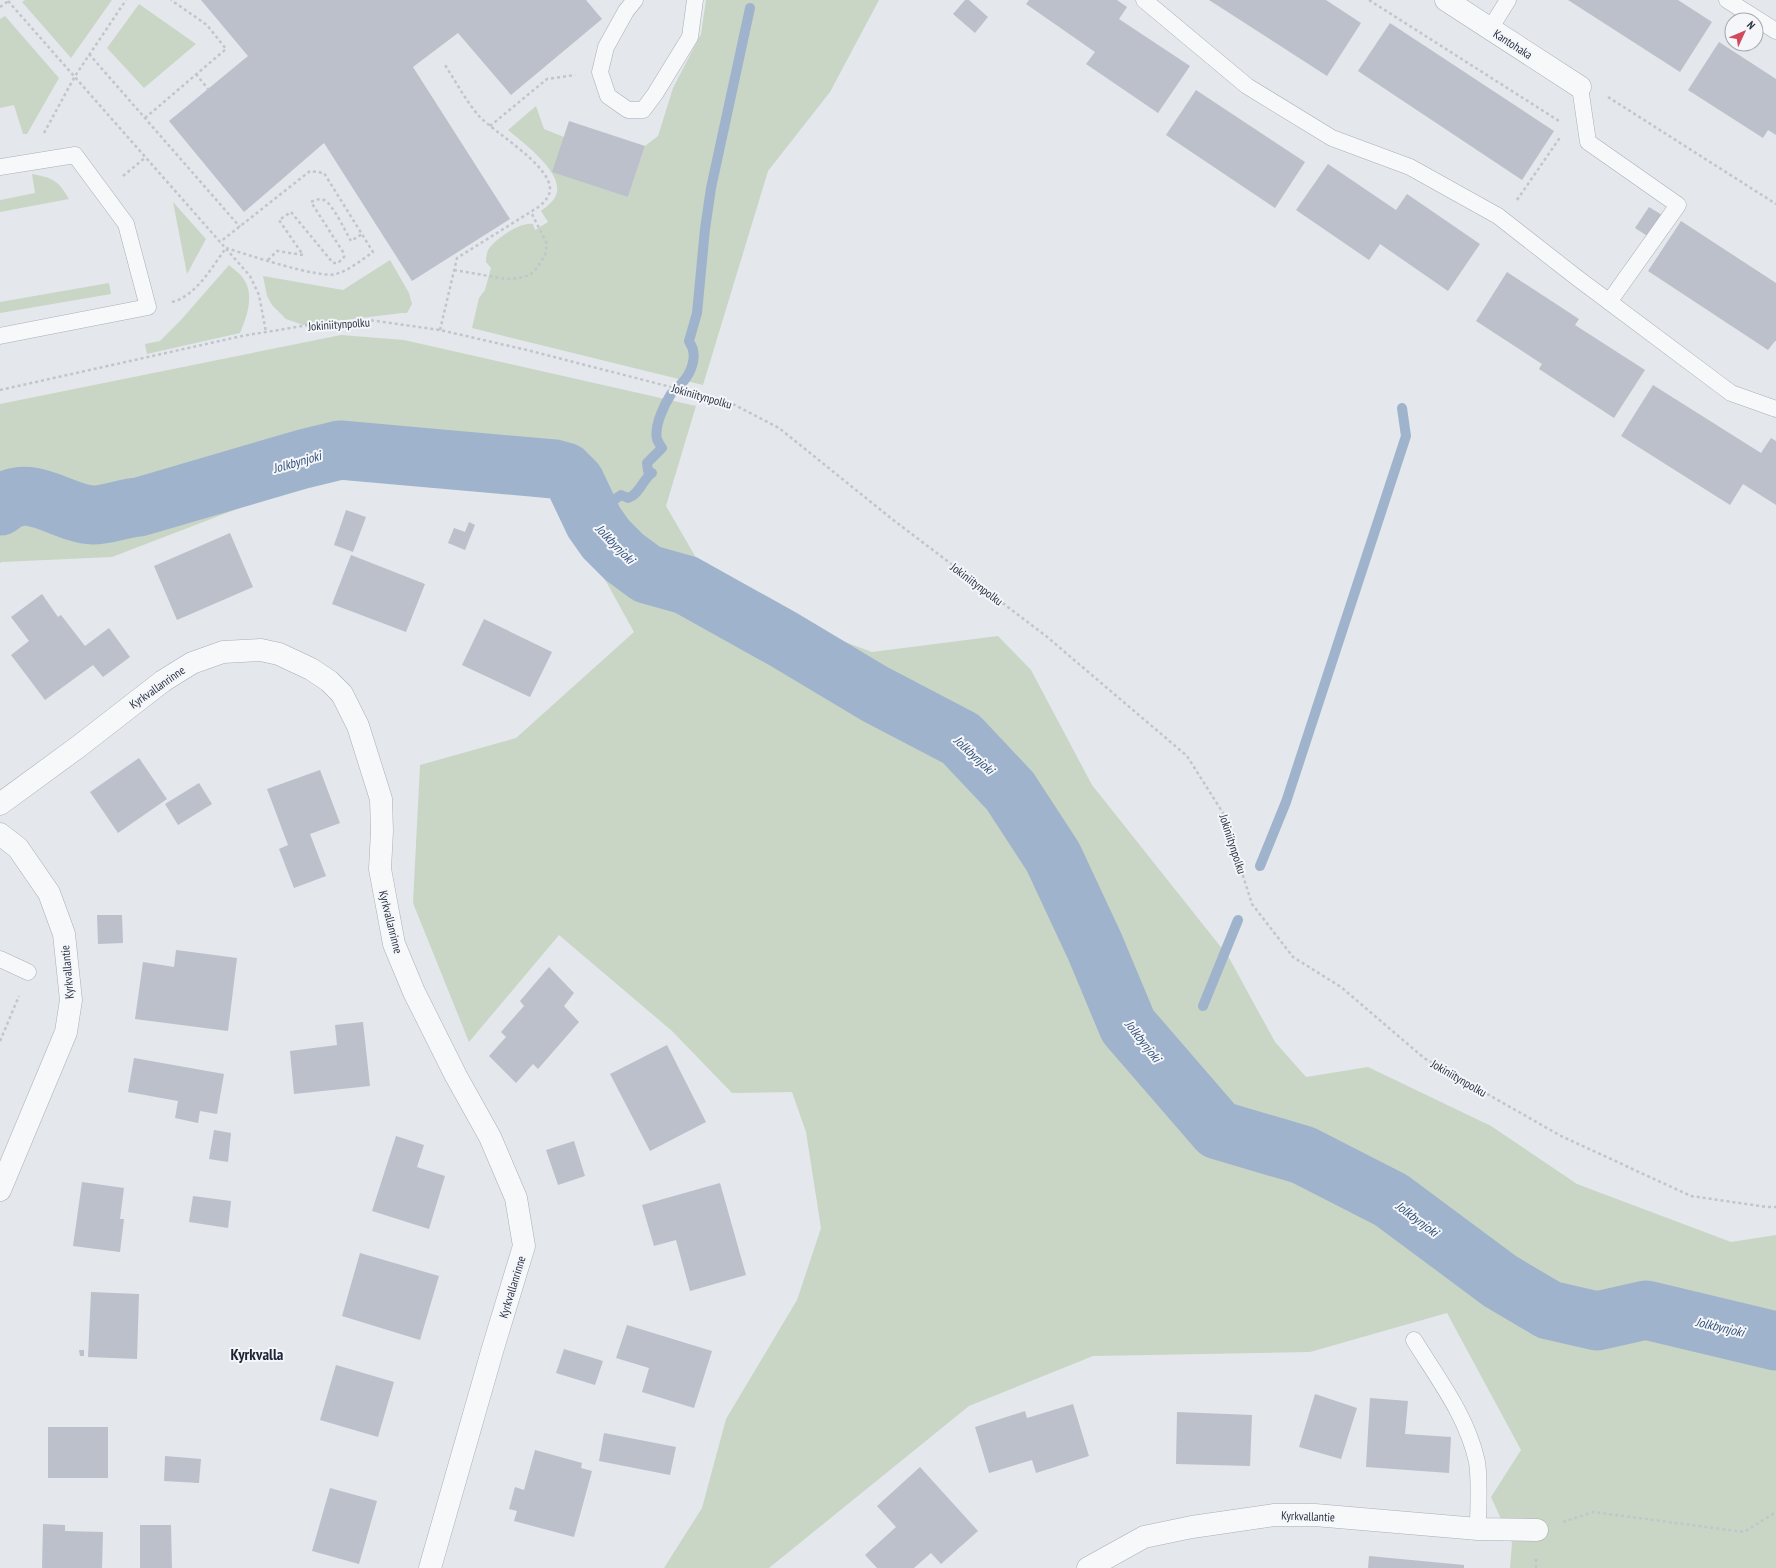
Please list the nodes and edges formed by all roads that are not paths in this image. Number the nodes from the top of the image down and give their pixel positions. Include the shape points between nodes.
1 (635, 0) edge
2 (695, 0) edge
3 (1144, 0) edge
4 (1446, 0) edge
5 (1508, 0) edge
6 (1727, 0) edge
7 (1490, 29) junction
8 (1776, 32) edge
9 (1580, 87) joint
10 (0, 167) edge
11 (1609, 302) junction
12 (0, 336) edge
13 (1776, 409) edge
14 (0, 804) edge
15 (0, 834) edge
16 (0, 959) edge
17 (28, 972) dead end
18 (0, 1190) edge
19 (1414, 1340) dead end
20 (1478, 1529) junction
21 (1537, 1530) road end
22 (430, 1568) edge
23 (1088, 1568) edge

1 - 2 lane via 626,11 606,48 600,72 608,96 628,110 643,110 690,37
3 - 11 lane via 1247,86 1332,138 1410,167 1503,220
4 - 7 street, Kantohaka
5 - 7 lane
6 - 8 lane
7 - 9 street, Kantohaka
9 - 11 lane via 1588,142 1678,205
10 - 12 lane via 75,155 126,224 148,307
11 - 13 lane via 1731,392
14 - 22 street, Kyrkvallanrinne via 163,681 192,663 223,652 262,650 279,654 311,669 342,694 358,726 381,799 380,869 394,944 414,992 490,1137 516,1198 524,1246
15 - 18 street, Kyrkvallantie via 18,848 49,893 64,934 71,1000 62,1043
16 - 17 lane
19 - 20 lane via 1461,1415 1470,1436 1477,1463
20 - 21 street, Kyrkvallantie
20 - 23 street, Kyrkvallantie via 1315,1515 1274,1515 1144,1537

